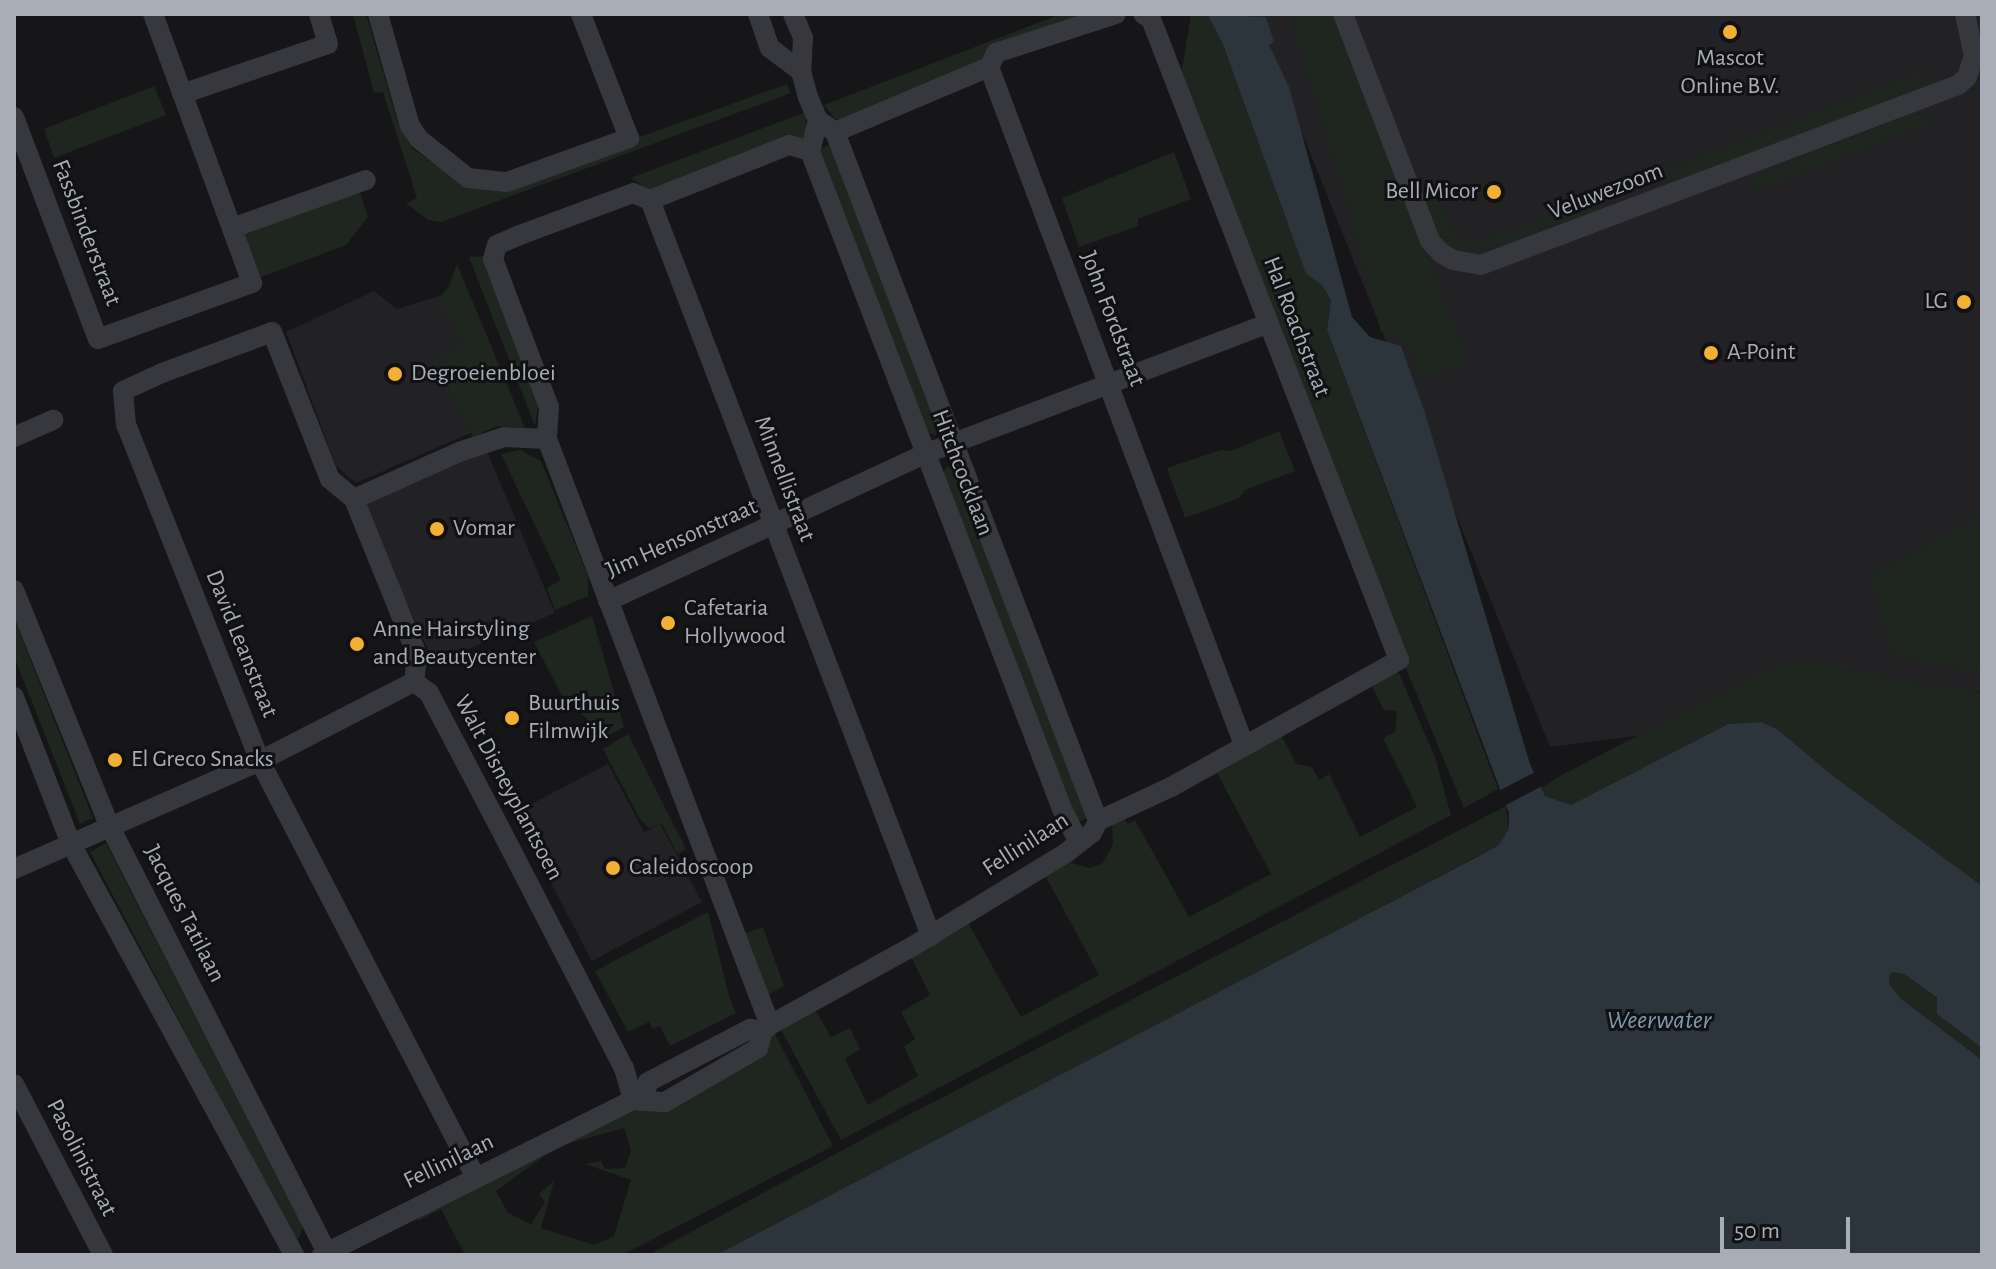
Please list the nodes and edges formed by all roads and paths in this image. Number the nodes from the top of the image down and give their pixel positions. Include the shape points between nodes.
1 (153, 14) edge
2 (319, 14) edge
3 (378, 14) edge
4 (581, 14) edge
5 (758, 14) edge
6 (793, 14) edge
7 (1116, 14) edge
8 (1143, 14) edge
9 (1343, 14) edge
10 (1965, 14) edge
11 (989, 67) junction
12 (801, 71) junction
13 (182, 94) junction
14 (14, 117) edge
15 (818, 120) junction
16 (835, 132) junction
17 (810, 151) junction
18 (366, 180) dead end
19 (650, 200) junction
20 (232, 228) junction
21 (1267, 324) junction
22 (1109, 386) junction
23 (53, 420) dead end
24 (14, 437) edge
25 (547, 439) junction
26 (952, 444) junction
27 (927, 453) junction
28 (354, 499) junction
29 (774, 526) junction
30 (14, 590) edge
31 (608, 601) junction
32 (1399, 660) joint
33 (414, 682) junction
34 (14, 697) edge
35 (1244, 745) junction
36 (260, 761) junction
37 (1098, 821) junction
38 (109, 825) junction
39 (1079, 843) junction
40 (71, 844) junction
41 (14, 869) edge
42 (931, 936) junction
43 (767, 1028) junction
44 (14, 1084) edge
45 (638, 1099) junction
46 (476, 1178) junction
47 (325, 1254) edge
48 (103, 1255) edge
49 (294, 1255) edge

1 - 13 street, Fassbinderstraat
2 - 13 street via 328,44
3 - 4 street via 410,126 419,139 468,178 507,182 629,138
5 - 12 street via 770,48
6 - 12 street via 803,38
7 - 11 street via 996,53
8 - 21 street, Hal Roachstraat via 1151,19
9 - 10 street, Veluwezoom via 1430,241 1453,260 1481,265 1958,85 1974,56
11 - 16 street
11 - 22 street, John Fordstraat
12 - 15 street
13 - 20 street, Fassbinderstraat
14 - 20 street, Fassbinderstraat via 98,339 252,283
15 - 16 street
15 - 17 street
16 - 26 street, Hitchcocklaan
17 - 19 street via 789,145
17 - 27 street, Hitchcocklaan
18 - 20 street
19 - 25 street via 633,193 497,245 493,259 549,407
19 - 29 street, Minnellistraat
21 - 22 street, Jim Hensonstraat
21 - 32 street, Hal Roachstraat
22 - 26 street, Jim Hensonstraat
22 - 35 street, John Fordstraat
23 - 24 street
25 - 28 street via 504,437
25 - 31 street
26 - 27 street, Jim Hensonstraat
26 - 37 street, Hitchcocklaan
27 - 29 street, Jim Hensonstraat
27 - 39 street, Hitchcocklaan
28 - 33 street via 417,655
28 - 36 street, David Leanstraat via 330,479 272,332 123,391 126,425
29 - 31 street, Jim Hensonstraat
29 - 42 street, Minnellistraat
30 - 38 street, Jacques Tatilaan
31 - 43 street
32 - 35 street, Fellinilaan
33 - 36 street
33 - 45 street, Walt Disneyplantsoen via 429,693
34 - 40 street
35 - 37 street, Fellinilaan
36 - 38 street
36 - 46 street, David Leanstraat
37 - 39 street, Fellinilaan
38 - 40 street
38 - 47 street, Jacques Tatilaan
39 - 42 street, Fellinilaan
40 - 41 street
40 - 49 street
42 - 43 street, Fellinilaan
43 - 45 street, Fellinilaan via 750,1029 648,1082
44 - 48 street, Pasolinistraat
45 - 46 street, Fellinilaan
46 - 47 street, Fellinilaan

